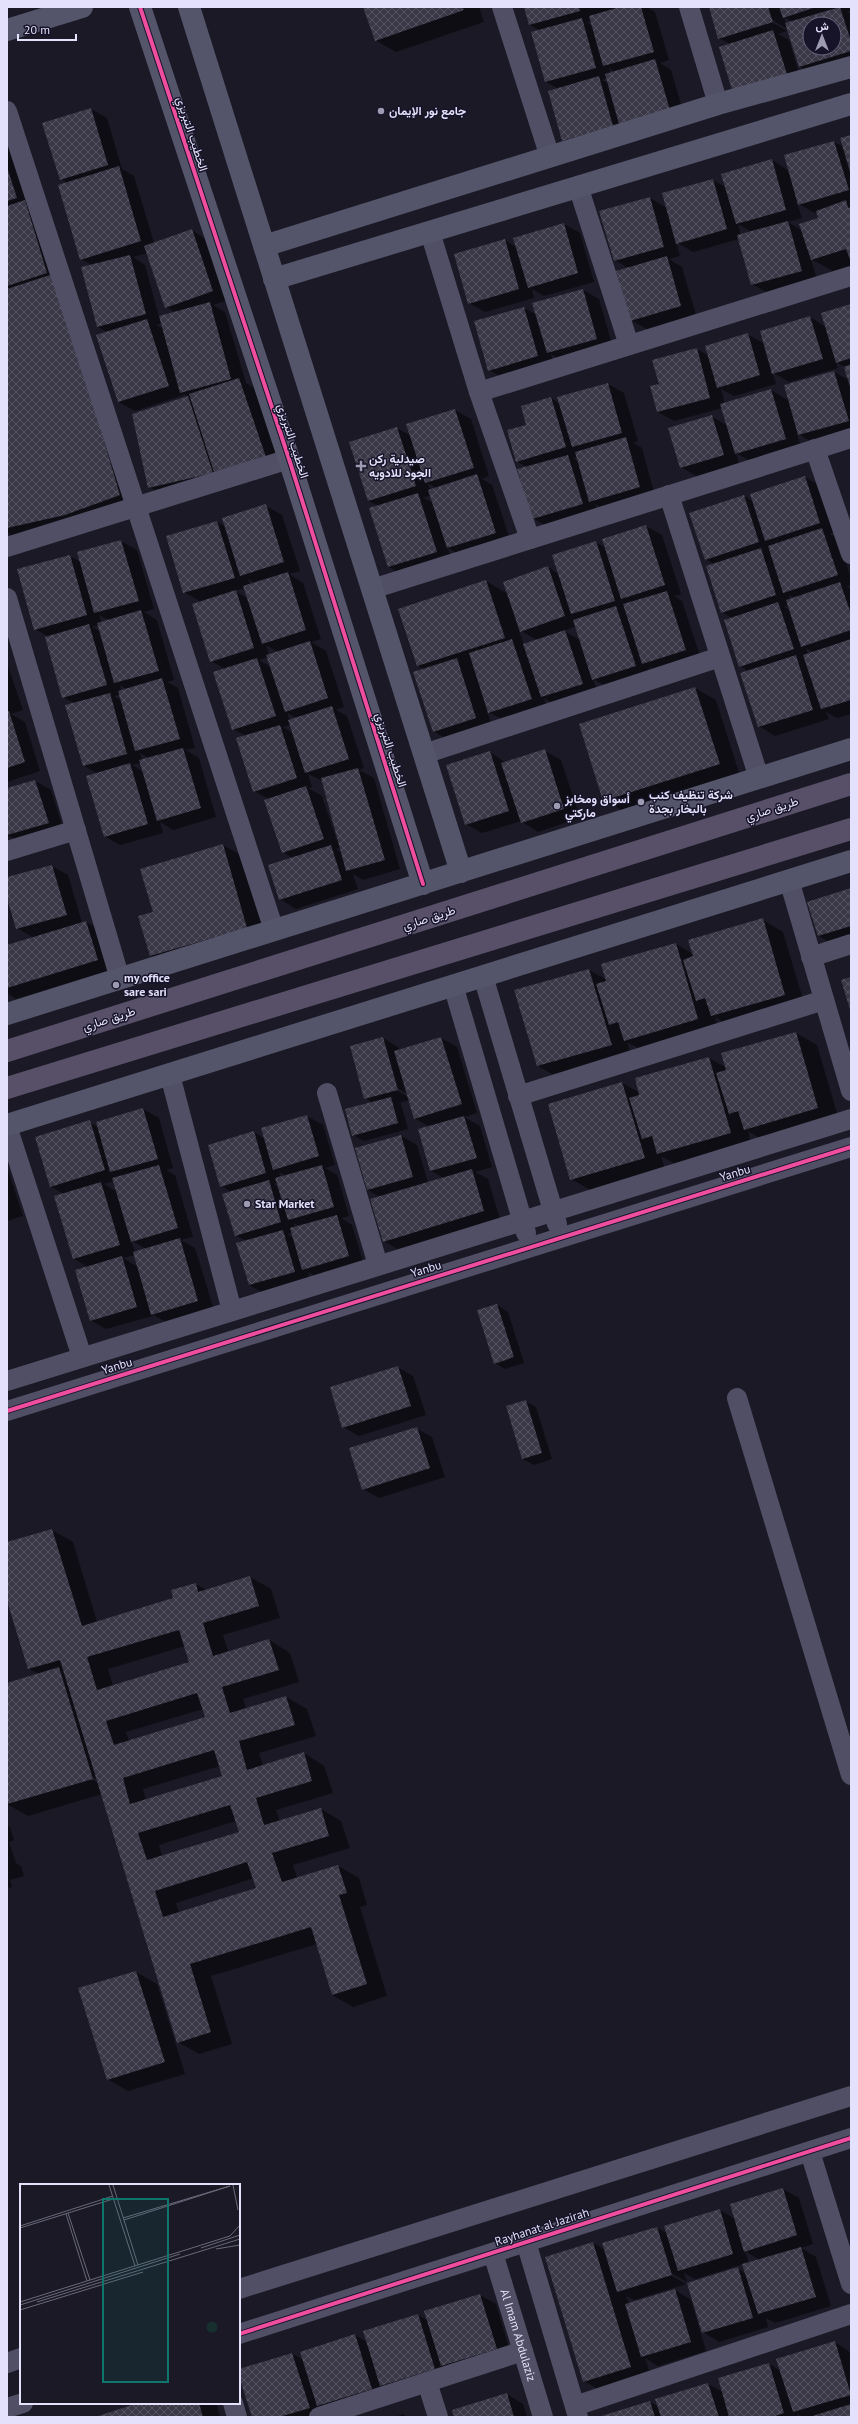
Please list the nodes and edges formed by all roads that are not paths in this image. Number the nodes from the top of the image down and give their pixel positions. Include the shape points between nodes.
1 (82, 7) edge
2 (140, 7) edge
3 (189, 7) edge
4 (502, 7) edge
5 (689, 7) edge
6 (7, 30) edge
7 (851, 67) edge
8 (718, 104) junction
9 (851, 104) edge
10 (7, 111) edge
11 (550, 157) junction
12 (578, 186) junction
13 (430, 232) junction
14 (264, 246) junction
15 (851, 276) edge
16 (274, 279) junction
17 (630, 345) junction
18 (479, 392) junction
19 (851, 438) edge
20 (815, 449) junction
21 (289, 459) junction
22 (668, 495) junction
23 (137, 507) junction
24 (530, 539) junction
25 (7, 547) edge
26 (851, 554) edge
27 (372, 589) junction
28 (7, 598) edge
29 (720, 657) junction
30 (851, 749) edge
31 (424, 754) junction
32 (759, 778) junction
33 (851, 784) edge
34 (851, 829) edge
35 (76, 830) junction
36 (7, 851) edge
37 (851, 861) edge
38 (461, 872) junction
39 (789, 880) junction
40 (423, 884) junction
41 (274, 930) junction
42 (851, 944) edge
43 (811, 957) junction
44 (483, 976) junction
45 (120, 979) junction
46 (453, 986) junction
47 (824, 1000) junction
48 (7, 1014) edge
49 (7, 1051) edge
50 (170, 1074) junction
51 (7, 1088) edge
52 (851, 1091) edge
53 (327, 1093) dead end
54 (518, 1096) junction
55 (851, 1118) edge
56 (7, 1126) edge
57 (851, 1147) edge
58 (553, 1211) junction
59 (522, 1221) junction
60 (561, 1238) junction
61 (530, 1247) junction
62 (378, 1266) junction
63 (232, 1311) junction
64 (82, 1357) junction
65 (7, 1381) edge
66 (737, 1398) dead end
67 (7, 1411) edge
68 (851, 1774) edge
69 (851, 2096) edge
70 (851, 2138) edge
71 (810, 2152) junction
72 (526, 2242) junction
73 (493, 2253) junction
74 (851, 2284) edge
75 (240, 2289) edge
76 (851, 2314) edge
77 (240, 2334) edge
78 (523, 2351) junction
79 (20, 2358) edge
80 (7, 2363) edge
81 (427, 2382) junction
82 (20, 2404) edge
83 (233, 2404) edge
84 (7, 2408) edge
85 (576, 2411) edge
86 (237, 2417) edge
87 (319, 2417) edge
88 (438, 2417) edge
89 (543, 2417) edge

1 - 6 street
2 - 21 street, الخطيب التبريزي
3 - 14 street
4 - 11 street
5 - 8 street
7 - 8 street
8 - 11 street
9 - 12 street
10 - 23 street
11 - 14 street
12 - 13 street
12 - 17 street
13 - 16 street
13 - 18 street
14 - 16 street
15 - 17 street
16 - 27 street
17 - 18 street
18 - 24 street
19 - 20 street
20 - 22 street
20 - 26 street
21 - 23 street
21 - 40 street, الخطيب التبريزي
22 - 24 street
22 - 29 street
23 - 25 street
23 - 41 street
24 - 27 street
27 - 31 street
28 - 35 street
29 - 31 street
29 - 32 street
30 - 32 street
31 - 38 street
32 - 38 street
33 - 49 main road, طريق صاري
34 - 51 main road
35 - 36 street
35 - 45 street
37 - 39 street
38 - 40 street
39 - 43 street
39 - 44 street
40 - 41 street
41 - 45 street
42 - 43 street
43 - 47 street
44 - 46 street
44 - 54 street
45 - 48 street
46 - 50 street
46 - 59 street
47 - 52 street
47 - 54 street
50 - 56 street
50 - 63 street
53 - 62 street
54 - 58 street
55 - 58 street, Yanbu
56 - 64 street
57 - 60 street, Yanbu
58 - 59 street, Yanbu
58 - 60 street
59 - 61 street
59 - 62 street, Yanbu
60 - 61 street, Yanbu
61 - 67 street, Yanbu
62 - 63 street, Yanbu
63 - 64 street, Yanbu
64 - 65 street, Yanbu
66 - 68 street
69 - 75 street
70 - 71 street, Rayhanat al Jazirah
71 - 72 street, Rayhanat al Jazirah
71 - 74 street
72 - 73 street, Rayhanat al Jazirah
72 - 85 street
73 - 77 street, Rayhanat al Jazirah
73 - 78 street, Al Imam Abdulaziz
76 - 85 street
78 - 81 street
78 - 89 street, Al Imam Abdulaziz
79 - 80 street
81 - 87 street
81 - 88 street
82 - 84 street
83 - 86 street

